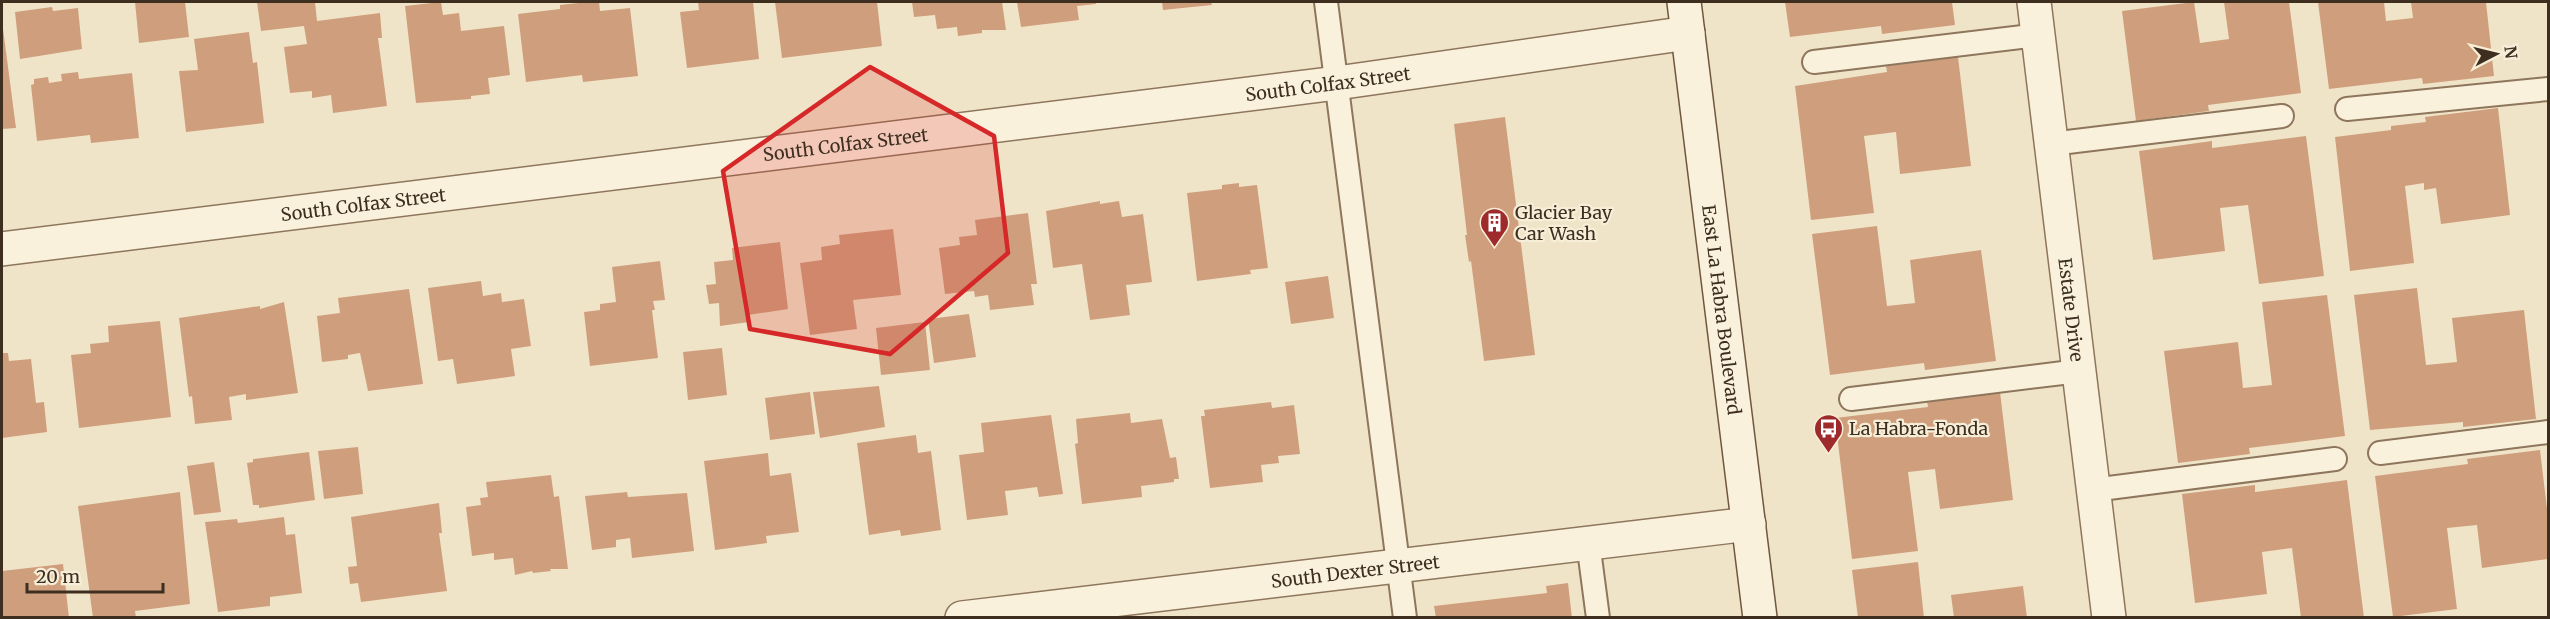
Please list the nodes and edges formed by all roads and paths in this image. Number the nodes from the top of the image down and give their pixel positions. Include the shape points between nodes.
1 (1326, 2) edge
2 (2034, 2) edge
3 (1686, 17) edge
4 (2038, 35) junction
5 (1814, 62) dead end
6 (1336, 83) junction
7 (2548, 89) edge
8 (2347, 109) dead end
9 (2283, 116) dead end
10 (2051, 144) junction
11 (2, 249) edge
12 (2079, 371) junction
13 (1851, 399) dead end
14 (2548, 432) edge
15 (2380, 453) dead end
16 (2334, 459) dead end
17 (2093, 490) junction
18 (1749, 524) junction
19 (1588, 542) junction
20 (1398, 564) junction
21 (962, 618) edge
22 (1405, 618) edge
23 (1598, 618) edge
24 (1760, 618) edge
25 (2109, 618) edge

1 - 6 lane
2 - 4 street, Estate Drive
3 - 6 street, South Colfax Street
3 - 18 street, East La Habra Boulevard
4 - 5 lane
4 - 10 street, Estate Drive
6 - 11 street, South Colfax Street
6 - 20 lane
7 - 8 lane
9 - 10 lane
10 - 12 street, Estate Drive
12 - 13 lane
12 - 17 street, Estate Drive
14 - 15 lane
16 - 17 lane
17 - 25 street, Estate Drive
18 - 19 street, South Dexter Street
18 - 24 street, East La Habra Boulevard
19 - 20 street, South Dexter Street
19 - 23 lane
20 - 21 street, South Dexter Street
20 - 22 lane

